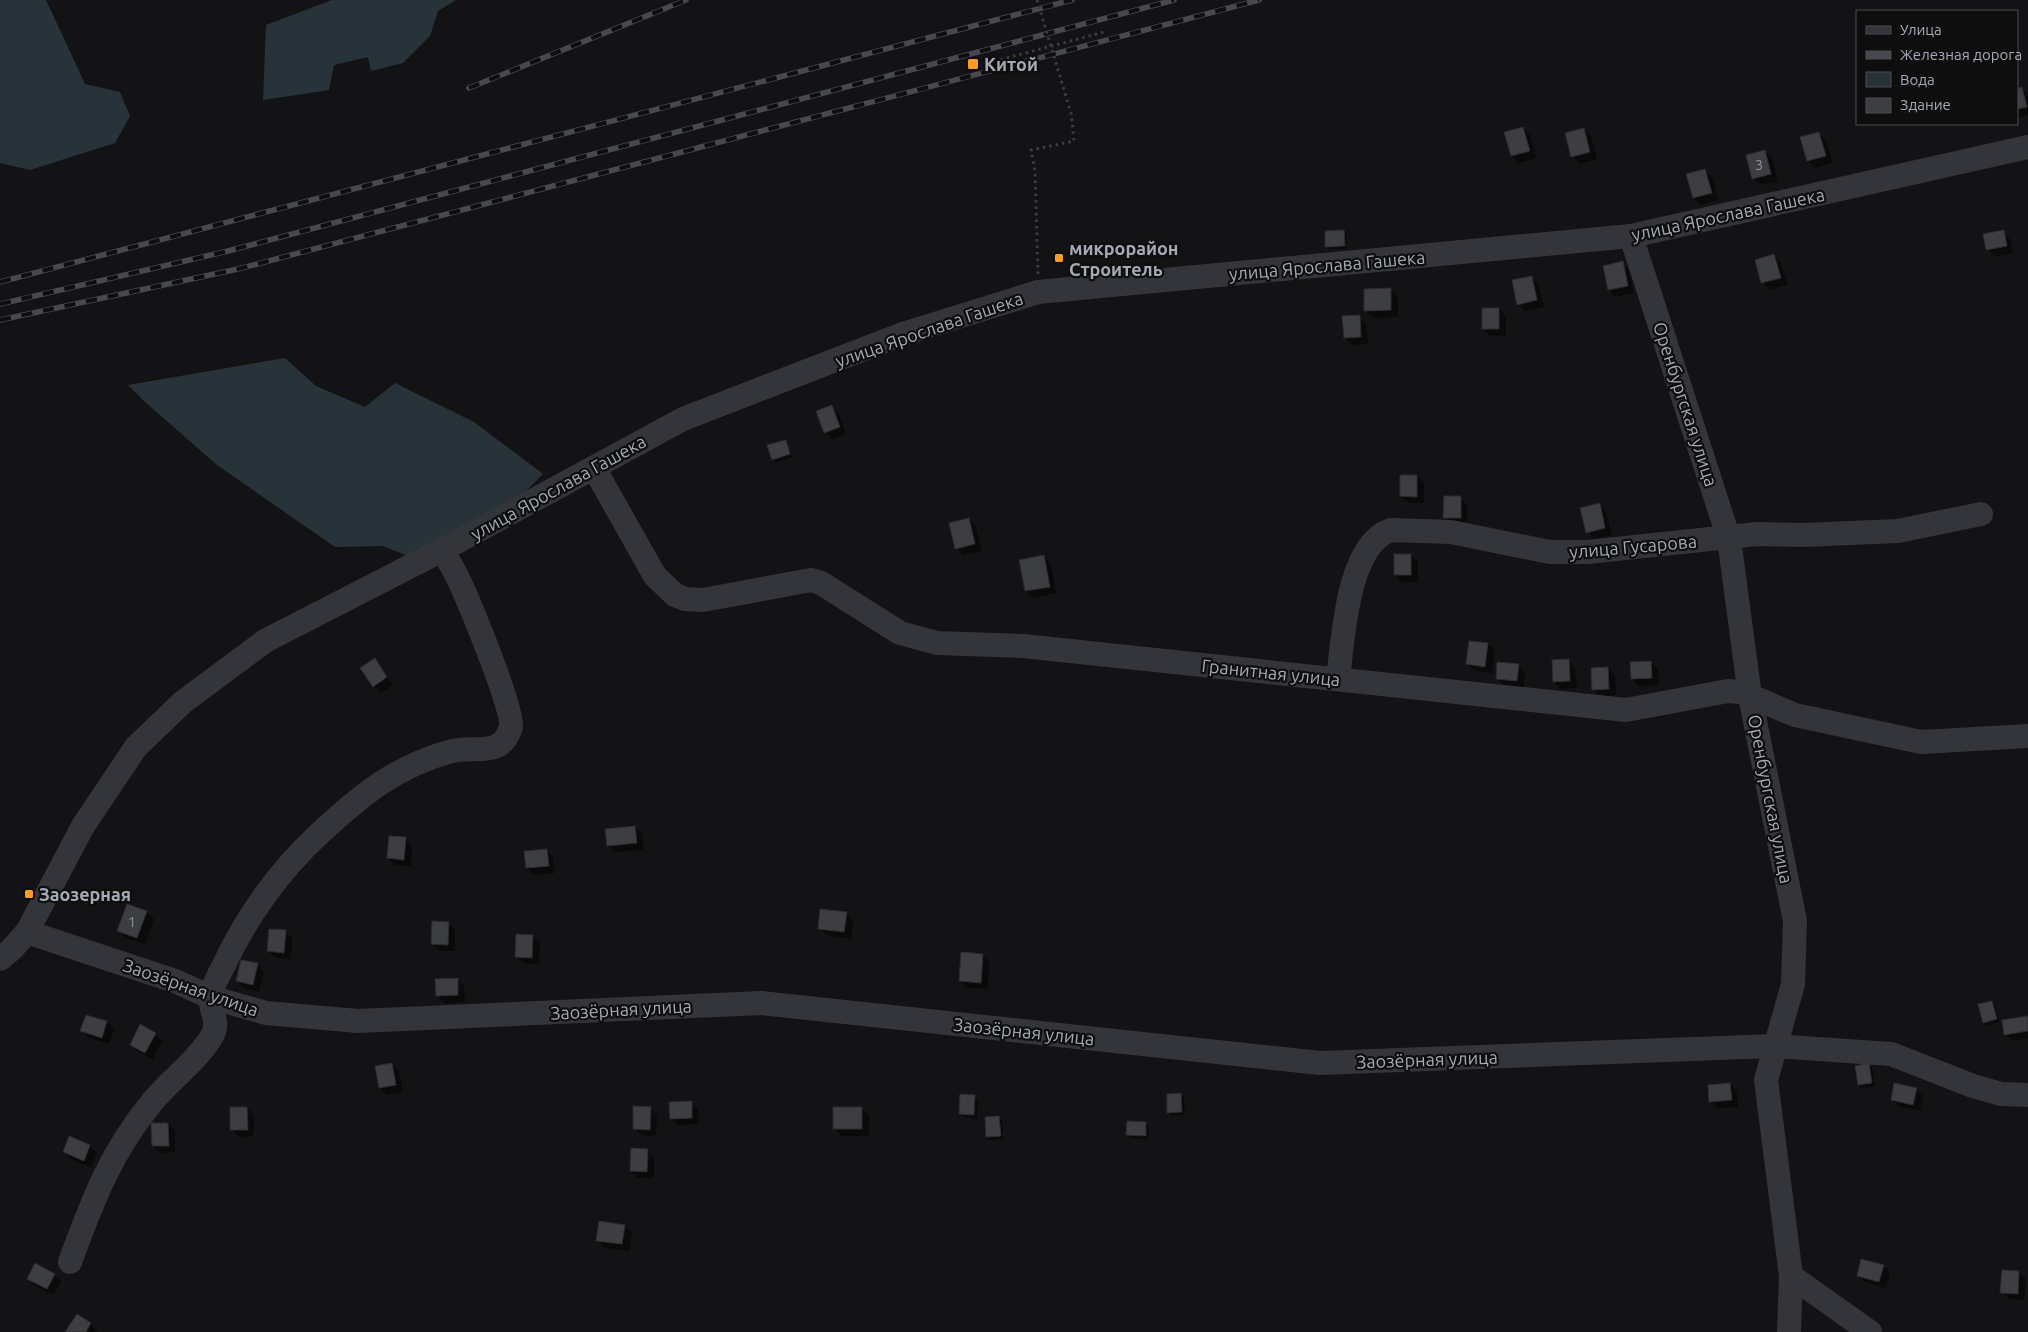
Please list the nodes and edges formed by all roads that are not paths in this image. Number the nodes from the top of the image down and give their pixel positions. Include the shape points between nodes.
1 (2028, 147) edge
2 (1631, 236) junction
3 (594, 468) junction
4 (1981, 514) dead end
5 (1729, 539) junction
6 (442, 550) junction
7 (1338, 679) junction
8 (1750, 696) junction
9 (2028, 736) edge
10 (27, 932) junction
11 (0, 959) edge
12 (210, 997) junction
13 (1774, 1046) junction
14 (2028, 1095) edge
15 (70, 1262) dead end
16 (1791, 1276) junction
17 (1789, 1332) edge
18 (1870, 1332) edge

1 - 2 street, улица Ярослава Гашека
2 - 3 street, улица Ярослава Гашека via 1038,292 903,334 682,419
2 - 5 street, Оренбургская улица
3 - 6 street, улица Ярослава Гашека
3 - 7 street, Гранитная улица via 655,576 666,589 685,599 704,600 811,580 900,633 938,644 1023,646
4 - 5 street, улица Гусарова via 1898,531 1757,534
5 - 7 street, улица Гусарова via 1597,552 1550,552 1451,532 1391,530 1373,540 1358,568 1350,598
5 - 8 street, Оренбургская улица
6 - 10 street, улица Ярослава Гашека via 265,641 183,702 131,755 83,826
6 - 12 street via 462,585 504,695 512,724 507,736 494,749 455,750 416,763 381,781 356,800 275,882 236,940
7 - 8 street, Гранитная улица via 1626,710 1728,691
8 - 9 street, Гранитная улица via 1796,715 1921,742
8 - 13 street, Оренбургская улица via 1795,921 1793,984
10 - 11 street, улица Ярослава Гашека
10 - 12 street, Заозёрная улица via 175,981
12 - 13 street, Заозёрная улица via 266,1013 358,1021 761,1003 1320,1063
12 - 15 street via 215,1019 214,1034 153,1100 122,1143 96,1192
13 - 14 street, Заозёрная улица via 1891,1054 1973,1086 2001,1094
13 - 16 street, Оренбургская улица via 1766,1080
16 - 17 street, Оренбургская улица
16 - 18 street

